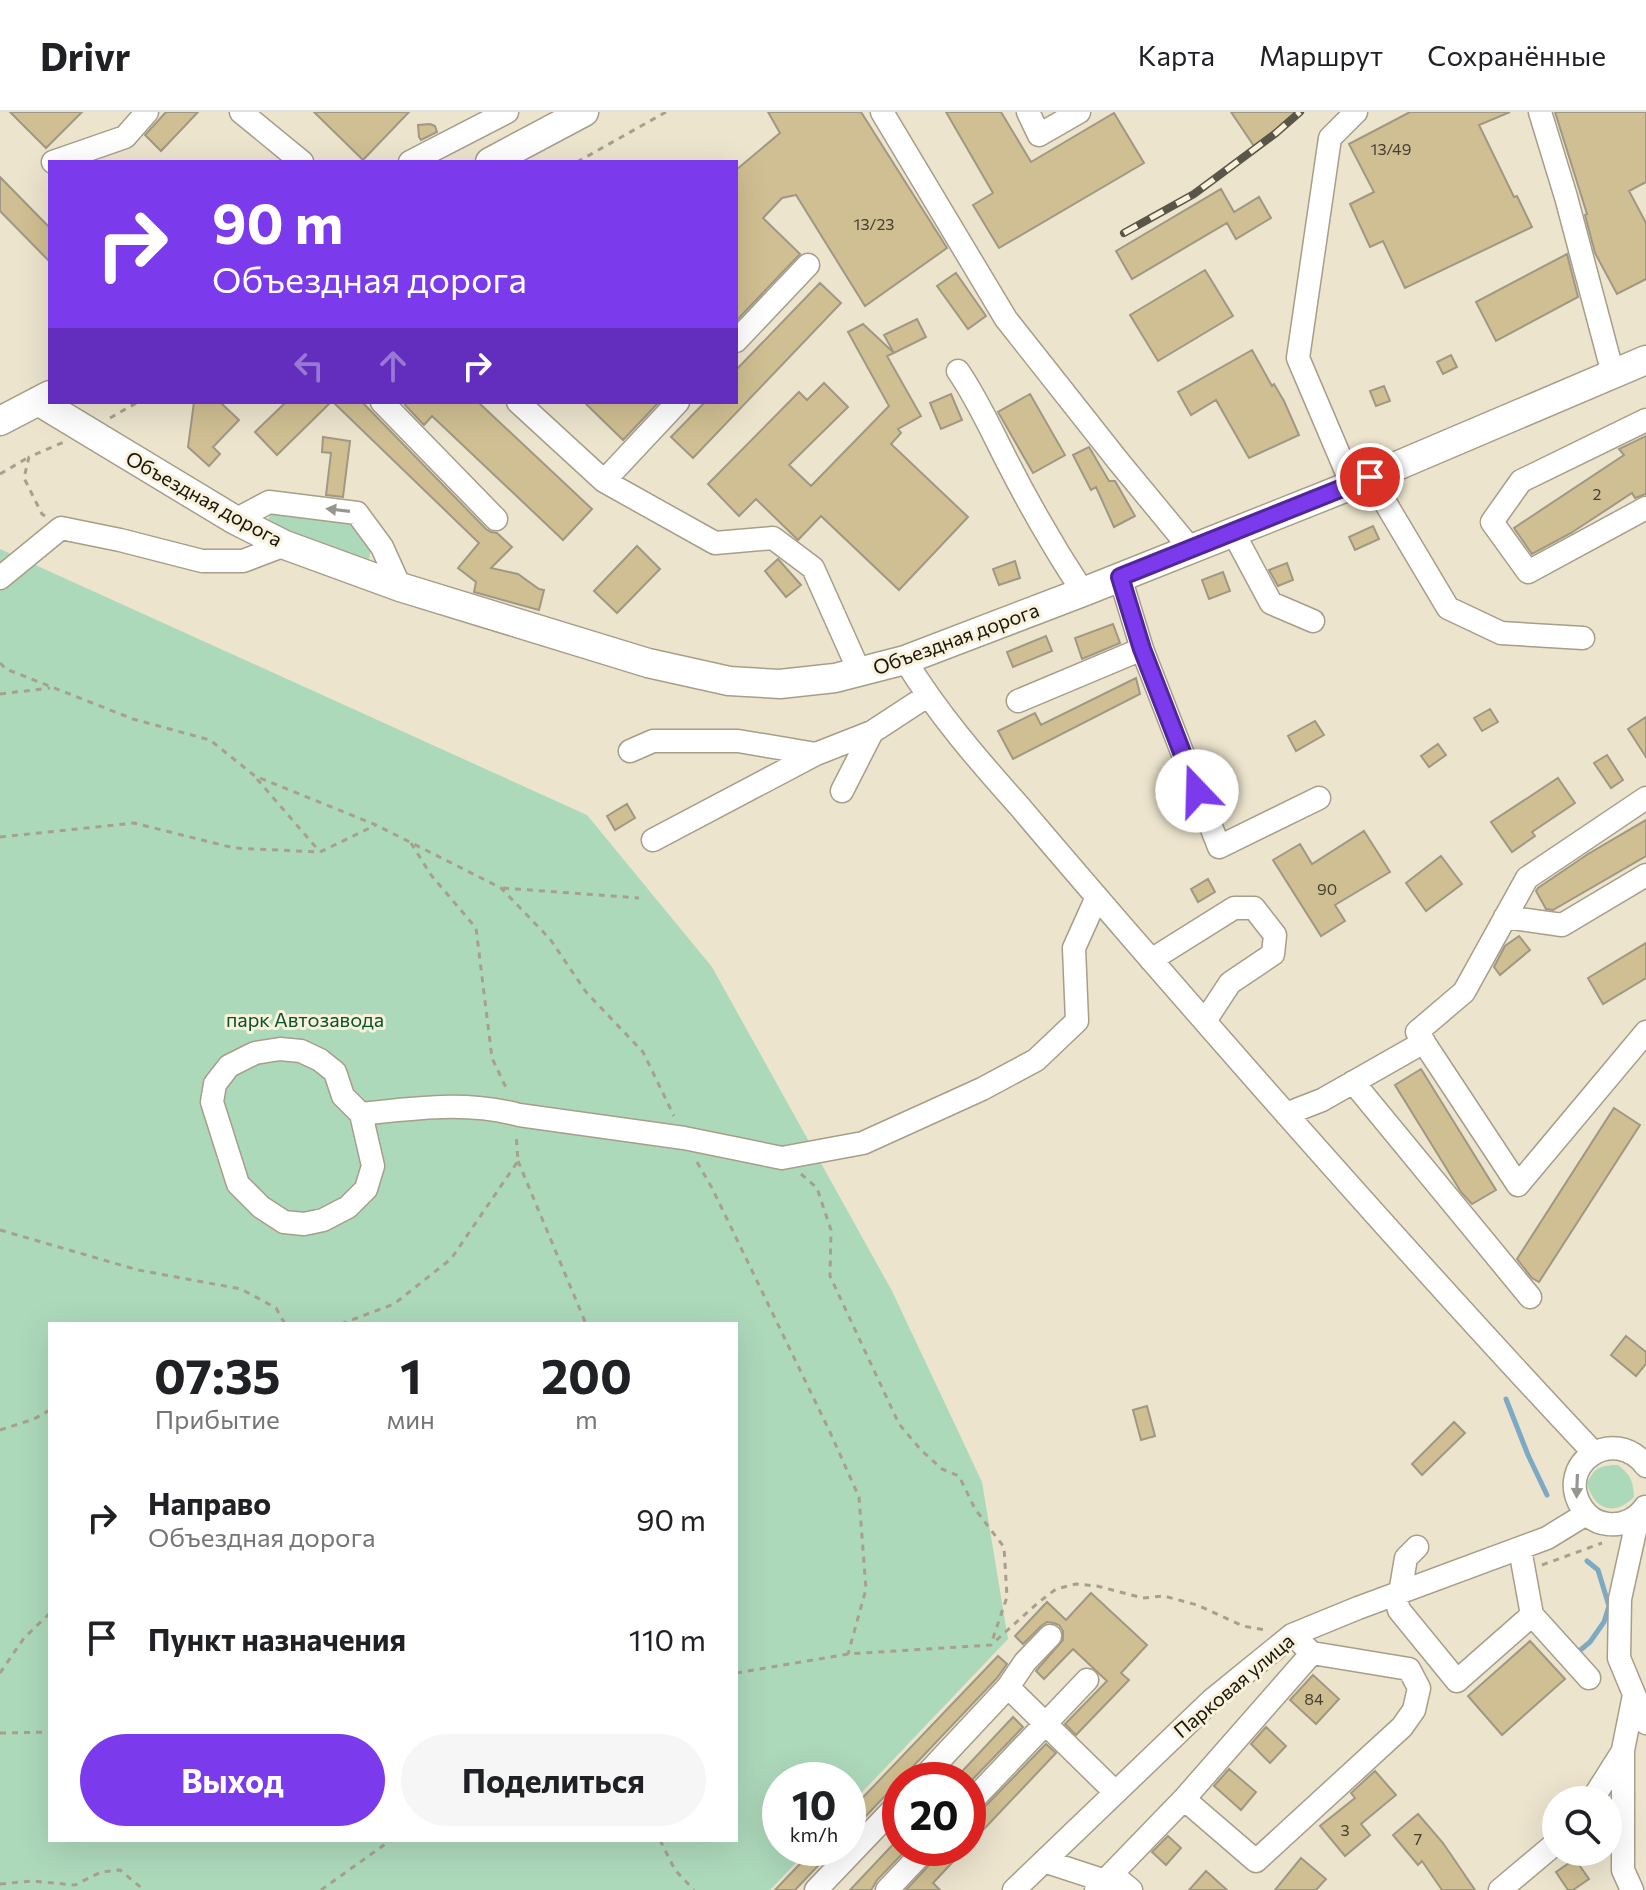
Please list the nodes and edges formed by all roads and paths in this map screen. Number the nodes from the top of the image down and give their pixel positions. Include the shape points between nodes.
1 (147, 112) edge
2 (241, 112) edge
3 (507, 112) edge
4 (584, 112) edge
5 (666, 112) edge
6 (882, 112) edge
7 (1028, 112) edge
8 (1079, 112) edge
9 (1356, 112) edge
10 (1540, 112) edge
11 (59, 160) edge
12 (300, 160) edge
13 (414, 160) edge
14 (494, 160) edge
15 (581, 160) edge
16 (808, 265) dead end
17 (738, 339) edge
18 (1646, 360) edge
19 (958, 371) dead end
20 (1613, 374) junction
21 (44, 398) edge
22 (52, 404) edge
23 (135, 404) edge
24 (384, 404) edge
25 (522, 404) edge
26 (676, 404) edge
27 (1646, 420) edge
28 (0, 421) edge
29 (87, 432) junction
30 (29, 457) junction
31 (0, 474) edge
32 (604, 481) junction
33 (1361, 481) junction
34 (1646, 508) edge
35 (496, 519) dead end
36 (235, 520) junction
37 (61, 528) junction
38 (1233, 532) junction
39 (285, 545) junction
40 (1190, 548) junction
41 (1120, 577) junction
42 (0, 578) edge
43 (400, 587) junction
44 (1083, 592) junction
45 (1313, 621) dead end
46 (1583, 638) dead end
47 (1142, 649) junction
48 (905, 660) junction
49 (0, 663) edge
50 (860, 673) junction
51 (54, 688) junction
52 (0, 694) edge
53 (927, 696) junction
54 (1018, 701) dead end
55 (872, 732) junction
56 (630, 751) dead end
57 (816, 754) junction
58 (255, 776) junction
59 (842, 791) dead end
60 (1319, 798) dead end
61 (1646, 798) edge
62 (376, 825) junction
63 (0, 837) edge
64 (653, 840) dead end
65 (410, 842) junction
66 (320, 852) junction
67 (1646, 875) edge
68 (501, 888) junction
69 (1097, 897) junction
70 (639, 898) dead end
71 (1505, 917) junction
72 (1151, 960) junction
73 (1205, 1021) junction
74 (1646, 1032) edge
75 (1424, 1042) junction
76 (1353, 1082) junction
77 (361, 1114) junction
78 (1286, 1114) junction
79 (519, 1115) junction
80 (684, 1138) junction
81 (782, 1158) junction
82 (518, 1161) junction
83 (0, 1230) edge
84 (1530, 1297) dead end
85 (284, 1322) edge
86 (346, 1322) edge
87 (585, 1322) edge
88 (48, 1411) edge
89 (0, 1430) edge
90 (1593, 1452) junction
91 (1643, 1455) edge
92 (1643, 1509) edge
93 (1586, 1514) junction
94 (1417, 1547) dead end
95 (1520, 1549) junction
96 (1397, 1594) junction
97 (48, 1615) edge
98 (1532, 1615) junction
99 (1050, 1636) dead end
100 (1301, 1643) junction
101 (991, 1645) junction
102 (848, 1654) junction
103 (0, 1673) edge
104 (738, 1673) edge
105 (1589, 1678) dead end
106 (1087, 1680) dead end
107 (1008, 1687) junction
108 (1634, 1695) junction
109 (1646, 1723) edge
110 (1045, 1724) junction
111 (48, 1732) edge
112 (0, 1733) edge
113 (1623, 1750) junction
114 (938, 1762) edge
115 (986, 1786) edge
116 (1601, 1786) edge
117 (1115, 1792) junction
118 (1184, 1799) junction
119 (882, 1821) edge
120 (388, 1842) edge
121 (661, 1842) edge
122 (1542, 1855) edge
123 (1044, 1861) junction
124 (910, 1866) edge
125 (0, 1884) edge
126 (1100, 1886) edge
127 (144, 1890) edge
128 (321, 1890) edge
129 (694, 1890) edge
130 (816, 1890) edge
131 (887, 1890) edge
132 (1014, 1890) edge
133 (1131, 1890) edge
134 (1500, 1890) edge
135 (1632, 1890) edge

1 - 11 street via 125,137
2 - 12 street
3 - 13 street
4 - 14 main road
5 - 15 path
6 - 40 street via 1006,319
7 - 8 street via 1039,135
9 - 33 street via 1330,138 1298,358
10 - 20 street
16 - 17 street
18 - 20 main road, Объездная дорога
19 - 44 street
20 - 33 main road, Объездная дорога
21 - 28 main road
22 - 29 main road, Объездная дорога
23 - 29 path
24 - 35 street
25 - 32 street
26 - 32 street
27 - 34 street via 1521,481 1492,522 1528,572
29 - 30 path
29 - 36 main road, Объездная дорога
30 - 31 path
30 - 37 path via 24,478 42,514
32 - 50 street via 715,543 773,538 813,568
33 - 38 main road, Объездная дорога
33 - 46 street via 1448,608 1501,633
36 - 39 main road, Объездная дорога
43 -> 36 street via 382,547 357,513 269,502
37 - 39 street via 202,561 243,561
37 - 42 street
38 - 40 main road, Объездная дорога
38 - 45 street via 1271,603
39 - 43 main road, Объездная дорога
40 - 41 main road, Объездная дорога
41 - 44 main road, Объездная дорога
41 - 47 street
43 - 50 main road, Объездная дорога via 648,663 729,681 780,684
44 - 48 main road, Объездная дорога
47 - 54 street
47 - 60 street via 1219,847
48 - 50 main road, Объездная дорога
48 - 53 street
49 - 51 path
51 - 52 path
51 - 58 path via 133,719 210,740
53 - 55 street
53 - 69 street
55 - 57 street
55 - 59 street
56 - 57 street via 653,741 738,741
57 - 64 street
58 - 62 path
58 - 66 path
61 - 71 street via 1527,878
62 - 65 path
62 - 66 path
63 - 66 path via 134,823 234,848
65 - 68 path
65 - 79 path via 476,928 492,1058
67 - 71 street via 1562,925
68 - 70 path
68 - 80 path via 643,1052
69 - 72 street
69 - 81 street via 1074,948 1077,1021 1036,1060 863,1143
71 - 75 street via 1464,992 1417,1032
72 - 73 street
72 - 73 street via 1234,908 1254,908 1275,935 1273,954 1230,983
73 - 78 street
74 - 75 street via 1518,1185
75 - 76 street
76 - 78 street
76 - 84 street
77 - 77 street via 373,1166 366,1189 348,1207 304,1224 284,1222 238,1184 212,1102 215,1084 229,1066 255,1053 280,1049 301,1051 335,1072 343,1096
77 - 79 street via 429,1106
78 - 90 street
79 - 80 street
79 - 82 path
80 - 81 street
80 - 102 path via 859,1497 866,1589
81 - 101 path via 817,1188 831,1230 830,1276 899,1424 942,1469 959,1476 975,1509 1004,1547 1007,1597
82 - 86 path via 451,1259 394,1304
82 - 87 path
83 - 85 path via 138,1270 241,1289 276,1308
88 - 89 path
90 - 91 street via 1608,1447
90 -> 93 street via 1574,1481 1576,1499
92 - 93 street via 1620,1524
92 - 108 street via 1620,1599 1619,1658
93 - 95 street, Парковая улица
94 - 96 street via 1406,1558
95 - 96 street, Парковая улица
95 - 98 street
96 - 98 street via 1399,1610 1457,1681
96 - 100 street, Парковая улица
97 - 103 path
98 - 105 street
99 - 107 street
100 - 101 path via 1164,1596 1143,1598 1076,1584 1056,1589
100 - 117 street, Парковая улица via 1212,1700
100 - 118 street
100 - 118 street via 1409,1669 1419,1688 1414,1710 1256,1861
101 - 102 path
102 - 104 path
106 - 110 street
107 - 110 street
107 - 114 street
108 - 109 street
108 - 113 street
110 - 115 street
110 - 117 street
111 - 112 path
113 - 116 street
113 - 135 street via 1623,1870
117 - 123 street, Парковая улица
118 - 126 street
119 - 130 street
120 - 128 path
121 - 129 path via 675,1870
122 - 134 street
123 - 126 street
123 - 132 street, Парковая улица
124 - 131 street
125 - 127 path via 75,1885 101,1872 120,1870
126 - 133 street via 1119,1880

